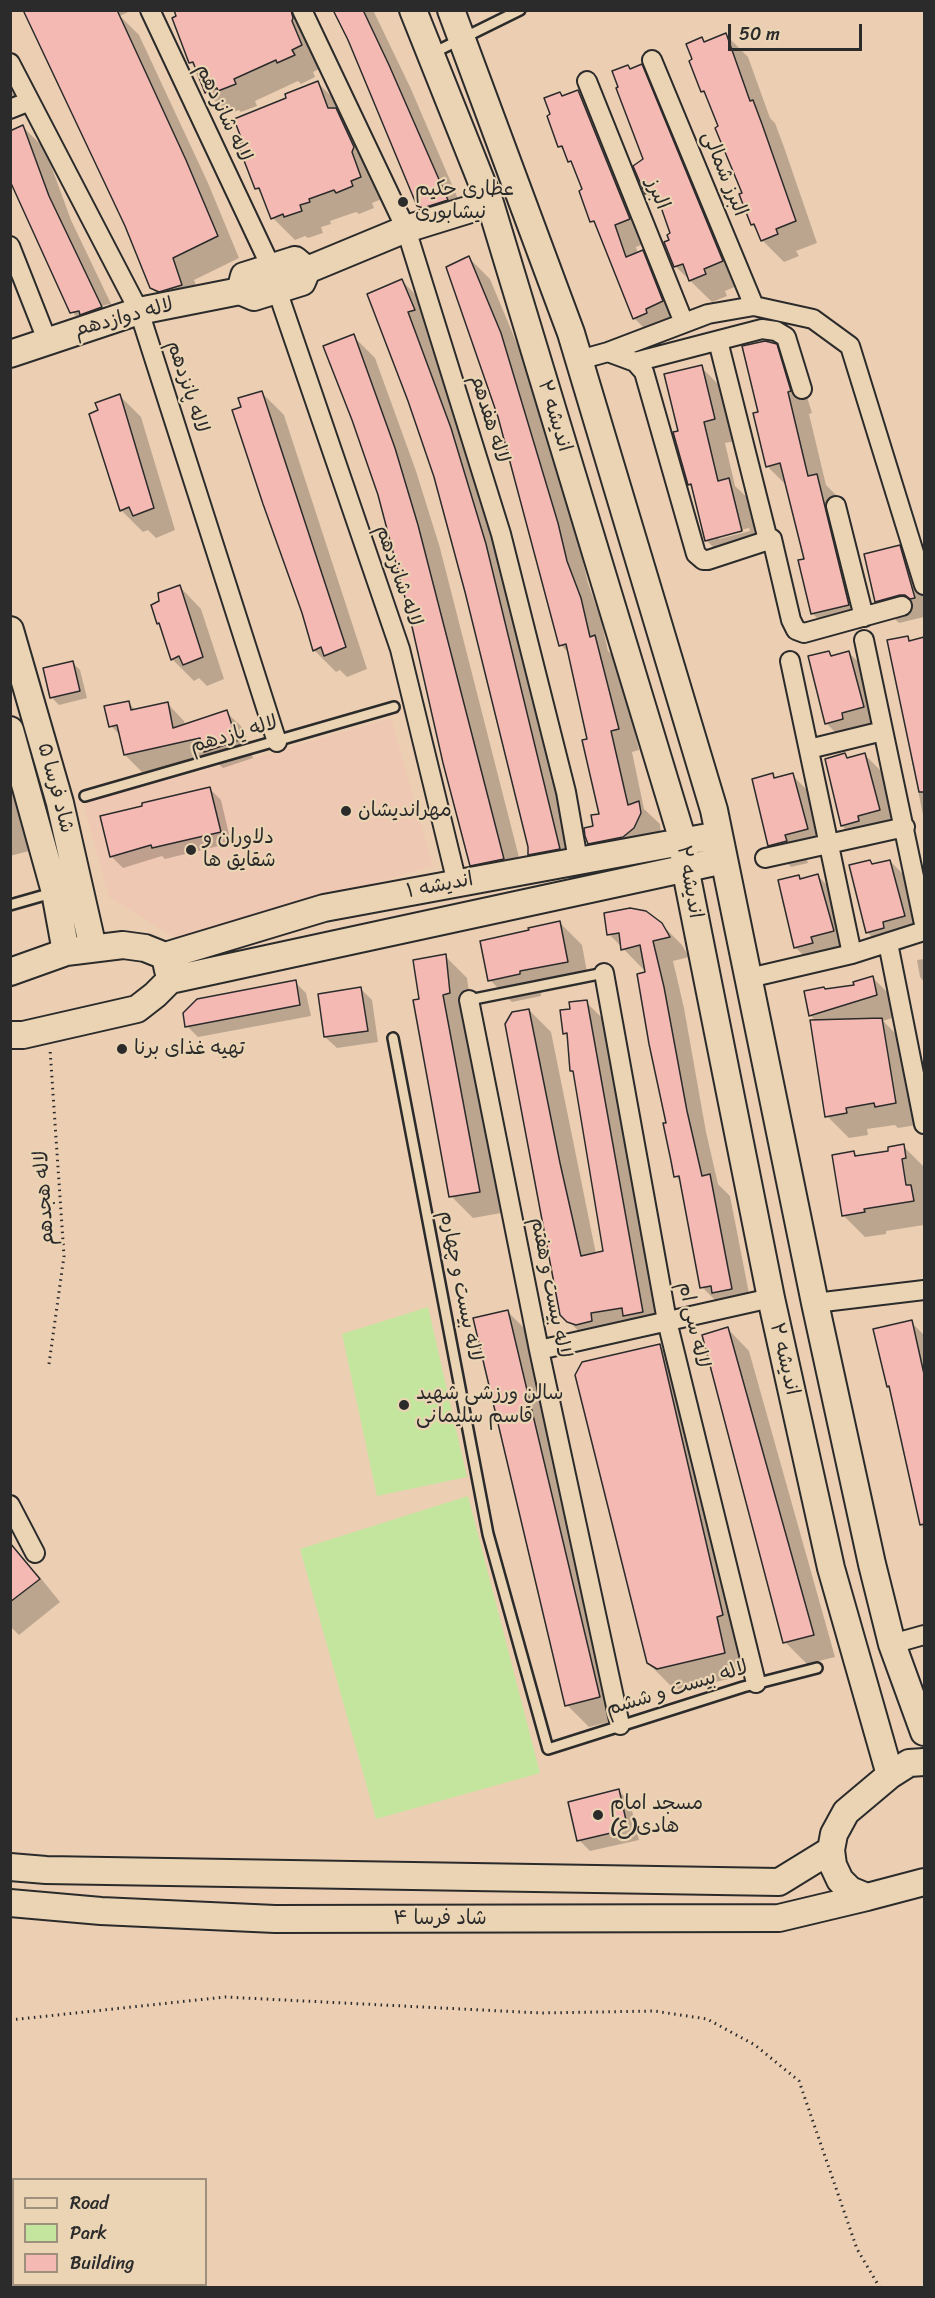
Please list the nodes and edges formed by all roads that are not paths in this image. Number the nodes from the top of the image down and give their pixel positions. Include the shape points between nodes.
1 (150, 10) edge
2 (302, 10) edge
3 (413, 10) edge
4 (451, 10) edge
5 (520, 10) edge
6 (462, 40) junction
7 (431, 54) junction
8 (652, 60) dead end
9 (10, 63) edge
10 (587, 81) dead end
11 (30, 101) junction
12 (10, 109) edge
13 (490, 203) junction
14 (406, 229) junction
15 (10, 246) edge
16 (274, 279) junction
17 (754, 306) junction
18 (139, 311) junction
19 (684, 323) junction
20 (47, 340) junction
21 (718, 341) junction
22 (608, 352) junction
23 (10, 354) edge
24 (579, 360) junction
25 (635, 362) junction
26 (801, 389) dead end
27 (836, 506) dead end
28 (772, 539) junction
29 (924, 585) edge
30 (902, 606) dead end
31 (864, 617) junction
32 (10, 630) edge
33 (864, 640) dead end
34 (790, 661) dead end
35 (393, 707) dead end
36 (10, 730) edge
37 (883, 731) junction
38 (277, 742) junction
39 (809, 749) junction
40 (85, 796) dead end
41 (905, 826) junction
42 (719, 835) junction
43 (683, 841) junction
44 (829, 845) junction
45 (765, 858) dead end
46 (578, 860) junction
47 (724, 860) junction
48 (685, 867) junction
49 (457, 883) junction
50 (55, 892) junction
51 (10, 905) edge
52 (924, 924) edge
53 (924, 931) edge
54 (888, 943) junction
55 (93, 948) junction
56 (66, 952) junction
57 (852, 954) junction
58 (168, 968) junction
59 (10, 972) edge
60 (604, 973) joint
61 (749, 978) junction
62 (468, 1000) joint
63 (10, 1035) edge
64 (393, 1038) dead end
65 (924, 1124) edge
66 (924, 1290) edge
67 (771, 1298) junction
68 (815, 1303) junction
69 (668, 1321) junction
70 (539, 1350) junction
71 (10, 1505) edge
72 (35, 1553) dead end
73 (924, 1635) edge
74 (892, 1644) junction
75 (817, 1668) dead end
76 (756, 1683) junction
77 (910, 1694) junction
78 (872, 1710) junction
79 (620, 1725) junction
80 (924, 1732) edge
81 (548, 1749) joint
82 (924, 1762) edge
83 (890, 1774) junction
84 (831, 1850) junction
85 (10, 1868) edge
86 (924, 1881) edge
87 (867, 1897) junction
88 (10, 1903) edge

1 - 16 street, لاله شانزدهم
2 - 14 street, لاله هفدهم
3 - 7 street, اندیشه ۲
4 - 6 street, اندیشه ۲
5 - 6 lane
6 - 7 lane
6 - 24 street, اندیشه ۲
7 - 13 street, اندیشه ۲
8 - 17 street, البرز شمالی
9 - 11 street, لاله پانزدهم
10 - 19 street, البرز
11 - 12 street
11 - 18 street, لاله پانزدهم
13 - 14 street
13 - 43 street, اندیشه ۲
14 - 16 street, لاله دوازدهم via 307,270 302,282
14 - 46 street, لاله هفدهم via 501,534 566,792
15 - 20 street
16 - 18 street, لاله دوازدهم via 254,297 240,291
16 - 49 street, لاله شانزدهم via 400,649
17 - 19 street via 708,314
17 - 29 street via 813,319 850,346
18 - 20 street, لاله دوازدهم
18 - 38 street, لاله پانزدهم
19 - 22 street
20 - 23 street, لاله دوازدهم
21 - 25 street
21 - 26 street via 762,329 776,331 786,337
21 - 28 street via 767,536
22 - 24 street
22 - 25 street
24 - 42 street, اندیشه ۲
25 - 28 street via 644,372 696,554 708,560
27 - 31 street
28 - 31 street via 796,630 804,633
30 - 31 street
32 - 55 street, شاد فرسا ۵ via 60,803
33 - 37 street
34 - 39 street
35 - 38 lane, لاله یازدهم
36 - 50 street, شاد فرسا ۵
37 - 39 street
37 - 41 street
38 - 40 lane, لاله یازدهم
39 - 44 street
41 - 44 street
41 - 52 street
42 - 43 street, اندیشه ۱
42 - 47 street, اندیشه ۲
43 - 46 street, اندیشه ۱
43 - 48 street, اندیشه ۲
44 - 45 street
44 - 57 street
46 - 49 street, اندیشه ۱
47 - 48 street, اندیشه ۱
47 - 61 street, اندیشه ۲
48 - 58 street, اندیشه ۱
48 - 67 street, اندیشه ۲
49 - 58 street, اندیشه ۱ via 324,908
50 - 51 lane
50 - 56 street, شاد فرسا ۵
53 - 54 street
54 - 57 street
54 - 65 street
55 - 56 street
55 - 58 street via 145,948
56 - 59 street
57 - 61 street
58 - 63 street, اندیشه ۱ via 156,995 137,1010
60 - 62 lane
60 - 69 street, لاله سی ام
61 - 68 street, اندیشه ۲
62 - 70 street, لاله بیست و هفتم
64 - 81 lane, لاله بیست و چهارم via 488,1534
66 - 68 street
67 - 69 street
67 - 78 street, اندیشه ۲ via 831,1569
68 - 74 street, اندیشه ۲
69 - 70 street
69 - 76 street, لاله سی ام
70 - 79 street, لاله بیست و هفتم
71 - 72 street
73 - 74 street
74 - 77 street, اندیشه ۲
75 - 76 lane, لاله بیست و ششم
76 - 79 lane, لاله بیست و ششم
77 - 78 street via 890,1710
77 - 80 street, اندیشه ۲
78 - 83 street, اندیشه ۲
79 - 81 lane, لاله بیست و ششم
82 - 83 street via 909,1763
83 - 84 street via 846,1812 834,1834
84 - 85 street via 779,1881
84 - 87 street via 840,1880 850,1890
86 - 87 street, شاد فرسا ۴
87 - 88 street, شاد فرسا ۴ via 779,1918 275,1919

